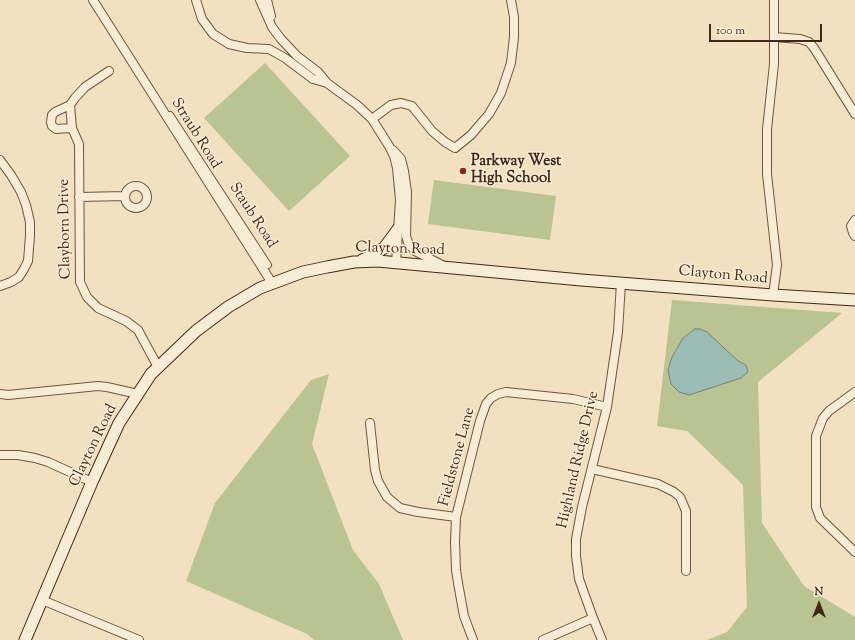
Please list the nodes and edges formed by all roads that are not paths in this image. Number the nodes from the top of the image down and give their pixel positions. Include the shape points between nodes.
1 (94, 0) edge
2 (196, 0) edge
3 (260, 0) edge
4 (267, 0) edge
5 (512, 0) edge
6 (774, 0) edge
7 (774, 38) junction
8 (281, 39) junction
9 (109, 71) dead end
10 (326, 83) junction
11 (70, 105) junction
12 (855, 114) edge
13 (372, 119) junction
14 (72, 128) junction
15 (389, 146) junction
16 (0, 160) edge
17 (125, 196) dead end
18 (78, 197) junction
19 (855, 220) edge
20 (398, 229) junction
21 (855, 236) edge
22 (355, 262) junction
23 (396, 263) junction
24 (268, 265) dead end
25 (446, 267) junction
26 (272, 283) junction
27 (620, 283) junction
28 (0, 286) edge
29 (773, 295) junction
30 (855, 300) edge
31 (158, 366) junction
32 (855, 392) edge
33 (0, 394) edge
34 (138, 394) junction
35 (607, 407) junction
36 (370, 424) dead end
37 (0, 455) edge
38 (592, 469) junction
39 (92, 482) junction
40 (456, 517) junction
41 (855, 552) edge
42 (686, 571) dead end
43 (42, 600) junction
44 (592, 618) junction
45 (25, 640) edge
46 (139, 640) edge
47 (473, 640) edge
48 (543, 640) edge
49 (602, 640) edge

1 - 24 street, Staub Road
1 - 26 street, Straub Road
2 - 10 street via 202,19 213,34 229,44 270,49 313,79
3 - 8 street via 272,27
4 - 8 street
5 - 13 street via 514,37 511,63 498,98 487,118 471,136 456,148 432,131 412,106 401,103 391,105
6 - 7 street
7 - 12 street via 809,42
7 - 29 street via 767,129 767,174 776,265
8 - 10 street via 297,56 318,72
9 - 11 street via 85,87
10 - 13 street
11 - 14 street, Clayborn Drive
11 - 14 street via 55,112 51,122 56,129
13 - 15 street
14 - 18 street, Clayborn Drive via 78,144
15 - 20 street via 394,156 400,200
15 - 25 street via 401,159 404,171 407,192 406,236 409,245 414,252
16 - 28 street via 21,192 30,222 30,236 28,261 19,277
17 - 18 street
18 - 31 street, Clayborn Drive via 80,282 83,290 91,303 138,330
19 - 21 street via 851,226
20 - 22 main road via 384,248
20 - 23 street
22 - 23 main road, Clayton Road
22 - 26 main road, Clayton Road via 327,266
23 - 25 main road, Clayton Road
25 - 27 main road, Clayton Road
26 - 31 main road, Clayton Road via 228,307 196,331
27 - 29 main road, Clayton Road
27 - 35 street, Highland Ridge Drive via 618,332
29 - 30 main road, Clayton Road
31 - 34 main road, Clayton Road
32 - 41 street via 829,411 823,418 816,436 816,507 820,518
33 - 34 street via 98,386
34 - 39 main road, Clayton Road via 119,424
35 - 38 street, Highland Ridge Drive
35 - 40 street, Fieldstone Lane via 573,399 506,392 491,398 486,404 480,422
36 - 40 street via 375,470 387,496 400,508
37 - 39 street via 18,455 48,462
38 - 42 street via 658,484 680,497 686,511
38 - 44 street, Highland Ridge Drive via 579,522 576,556 579,579
39 - 43 main road, Clayton Road
40 - 47 street, Fieldstone Lane via 456,570 464,616
43 - 45 main road, Clayton Road
43 - 46 street
44 - 48 street
44 - 49 street, Highland Ridge Drive

